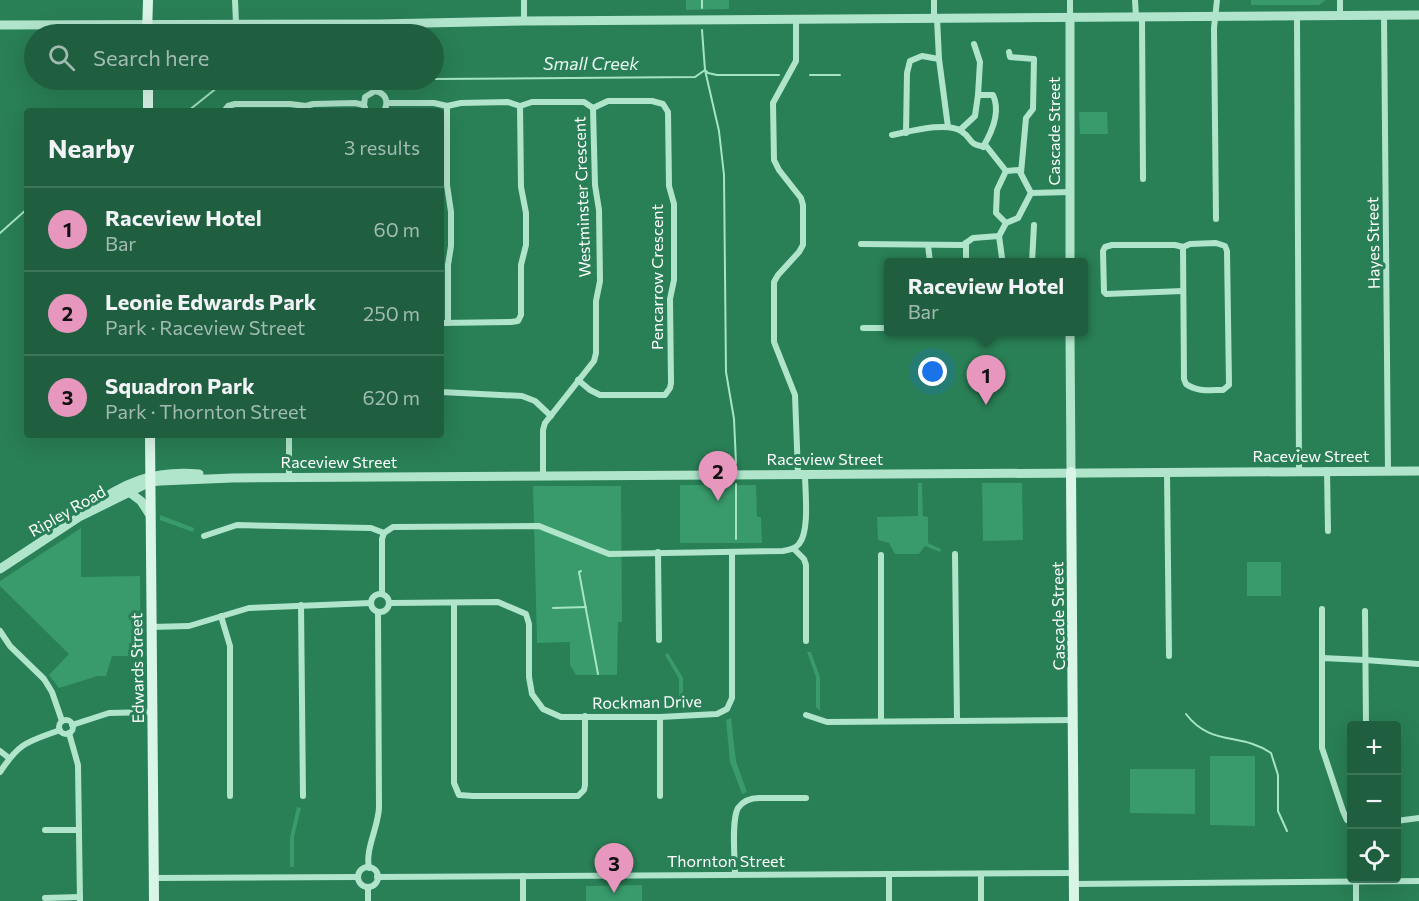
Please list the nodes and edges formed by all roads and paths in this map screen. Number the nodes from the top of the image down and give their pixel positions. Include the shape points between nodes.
1 (148, 0) edge
2 (236, 0) edge
3 (524, 0) edge
4 (934, 0) edge
5 (1070, 0) edge
6 (1136, 0) edge
7 (1217, 0) edge
8 (1340, 0) edge
9 (1340, 15) junction
10 (1384, 15) junction
11 (1419, 15) edge
12 (1215, 16) junction
13 (1297, 16) junction
14 (1139, 17) junction
15 (936, 18) junction
16 (1070, 18) junction
17 (796, 19) junction
18 (524, 21) junction
19 (236, 23) junction
20 (147, 24) edge
21 (223, 24) edge
22 (377, 24) joint
23 (0, 25) edge
24 (24, 26) edge
25 (974, 44) dead end
26 (1009, 52) dead end
27 (939, 59) junction
28 (148, 90) edge
29 (375, 92) joint
30 (978, 95) junction
31 (387, 103) junction
32 (447, 106) junction
33 (520, 106) junction
34 (148, 108) edge
35 (226, 108) edge
36 (299, 108) edge
37 (365, 108) edge
38 (385, 108) edge
39 (593, 108) junction
40 (948, 127) junction
41 (960, 130) junction
42 (906, 133) junction
43 (892, 135) dead end
44 (983, 147) junction
45 (1006, 171) junction
46 (1021, 173) junction
47 (1143, 179) dead end
48 (1070, 192) junction
49 (1031, 193) junction
50 (1216, 219) dead end
51 (1006, 223) junction
52 (1034, 225) dead end
53 (999, 237) junction
54 (966, 243) junction
55 (861, 244) dead end
56 (928, 245) junction
57 (1183, 247) junction
58 (930, 258) edge
59 (966, 258) edge
60 (1002, 258) edge
61 (1032, 258) edge
62 (1070, 258) edge
63 (1183, 291) junction
64 (445, 323) edge
65 (863, 327) dead end
66 (884, 328) edge
67 (1070, 336) edge
68 (579, 380) junction
69 (444, 392) edge
70 (551, 416) junction
71 (150, 438) edge
72 (289, 438) edge
73 (1327, 470) junction
74 (1388, 470) junction
75 (1167, 471) junction
76 (1299, 471) junction
77 (1419, 471) edge
78 (1071, 472) junction
79 (801, 474) junction
80 (543, 477) junction
81 (289, 478) junction
82 (150, 479) junction
83 (129, 492) junction
84 (150, 515) junction
85 (80, 517) junction
86 (1328, 531) dead end
87 (384, 533) junction
88 (204, 536) dead end
89 (794, 549) junction
90 (658, 552) junction
91 (732, 552) junction
92 (955, 554) dead end
93 (881, 555) dead end
94 (0, 569) edge
95 (382, 594) junction
96 (371, 603) junction
97 (390, 603) junction
98 (454, 603) junction
99 (301, 605) junction
100 (1322, 609) dead end
101 (1365, 611) dead end
102 (378, 612) junction
103 (221, 616) junction
104 (152, 627) junction
105 (0, 631) edge
106 (659, 640) dead end
107 (806, 641) dead end
108 (1169, 656) dead end
109 (1322, 658) junction
110 (1365, 660) junction
111 (1419, 664) edge
112 (152, 712) junction
113 (806, 715) dead end
114 (585, 716) junction
115 (660, 717) junction
116 (957, 720) junction
117 (1074, 720) junction
118 (62, 721) junction
119 (881, 721) junction
120 (1366, 721) edge
121 (72, 725) junction
122 (60, 730) junction
123 (69, 733) junction
124 (0, 751) edge
125 (9, 758) junction
126 (0, 772) edge
127 (230, 796) dead end
128 (303, 796) dead end
129 (660, 796) dead end
130 (806, 798) dead end
131 (1419, 818) edge
132 (1347, 820) edge
133 (1401, 820) edge
134 (45, 830) dead end
135 (79, 830) junction
136 (369, 868) junction
137 (735, 874) junction
138 (981, 874) junction
139 (889, 875) junction
140 (523, 876) junction
141 (358, 877) junction
142 (377, 877) junction
143 (154, 878) junction
144 (1074, 878) junction
145 (1347, 881) edge
146 (1401, 881) edge
147 (1419, 881) edge
148 (1356, 883) edge
149 (368, 887) junction
150 (45, 898) dead end
151 (80, 899) edge
152 (154, 901) edge
153 (368, 901) edge
154 (523, 901) edge
155 (889, 901) edge
156 (981, 901) edge
157 (1074, 901) edge
158 (1356, 901) edge

1 - 20 main road
2 - 19 street
3 - 18 street
4 - 15 street
5 - 16 street, Cascade Street
6 - 14 street
7 - 12 street
8 - 9 street
9 - 10 street
9 - 13 street
10 - 11 street
10 - 74 street, Hayes Street
12 - 13 street
12 - 14 street
12 - 50 street
13 - 76 street
14 - 16 street
14 - 47 street
15 - 16 street
15 - 17 street
15 - 27 street
16 - 48 street, Cascade Street
17 - 18 street
17 - 79 street via 796,61 773,103 774,160 804,205 803,245 774,282 774,342 795,395
18 - 22 street
19 - 21 street
19 - 22 street
23 - 24 street
25 - 30 street via 980,62
26 - 46 street via 1010,57 1034,59 1033,108 1026,118
27 - 40 street
27 - 42 street via 922,56 910,61
28 - 34 main road
29 - 31 street via 384,95
29 - 37 street via 365,97
30 - 41 street via 975,116
30 - 44 street via 993,95 997,104 992,132
31 - 32 street, Westminster Crescent
31 - 38 street
32 - 33 street, Westminster Crescent via 508,102
32 - 64 street via 451,246
33 - 39 street, Westminster Crescent via 532,102 584,102
33 - 64 street via 521,187 526,213 521,315 518,321 511,322
35 - 36 street via 235,104 290,104
36 - 37 street via 354,104
39 - 68 street, Westminster Crescent via 600,280 596,353
39 - 68 street, Pencarrow Crescent via 608,101 652,101 663,104 668,112 669,186 674,204 671,383 664,395 600,395
40 - 41 street
40 - 42 street
41 - 44 street via 974,145
42 - 43 street
44 - 45 street
45 - 46 street
45 - 51 street via 997,190 996,213
46 - 49 street
48 - 49 street
48 - 62 street, Cascade Street
49 - 51 street via 1018,218
51 - 53 street
52 - 61 street
53 - 54 street via 973,238
53 - 60 street
54 - 56 street
54 - 59 street
55 - 56 street
56 - 58 street
57 - 63 street
57 - 63 street via 1105,247 1104,292
57 - 63 street via 1216,243 1227,251 1226,389 1204,390 1186,384
65 - 66 street
67 - 78 street, Cascade Street
68 - 70 street, Westminster Crescent
69 - 70 street via 522,396 535,401
70 - 80 street, Westminster Crescent via 543,430
71 - 82 main road, Edwards Street
72 - 81 street
73 - 74 street, Raceview Street
73 - 76 street, Raceview Street
73 - 86 street
74 - 77 street, Raceview Street
75 - 76 street, Raceview Street
75 - 78 street, Raceview Street
75 - 108 street
78 - 79 street, Raceview Street
78 - 117 main road, Cascade Street
79 - 80 street, Raceview Street
79 - 89 street via 805,534
80 - 81 street, Raceview Street
81 - 82 street, Raceview Street
82 - 83 street, Ripley Road
82 - 84 main road, Edwards Street
82 - 85 street via 99,501
83 - 84 street
83 - 85 street, Ripley Road
84 - 104 main road, Edwards Street
85 - 94 street, Ripley Road
87 - 88 street via 371,528 237,525
87 - 90 street via 393,527 539,526 609,554
87 - 95 street
89 - 91 street
89 - 107 street via 806,565
90 - 91 street
90 - 106 street
91 - 115 street, Rockman Drive via 732,698 727,709 717,714
92 - 116 street
93 - 119 street
95 - 96 street via 373,597
95 - 97 street
96 - 99 street
96 - 102 street
97 - 98 street, Rockman Drive
97 - 102 street
98 - 114 street, Rockman Drive via 498,602 526,614 532,694 543,709 561,717
98 - 114 street via 454,783 459,795 578,796 585,785
99 - 103 street via 249,608
99 - 128 street
100 - 109 street
101 - 110 street
102 - 136 street via 379,808
103 - 104 street via 189,626
103 - 127 street via 230,646
104 - 112 main road, Edwards Street
105 - 118 street via 44,679
109 - 110 street
109 - 132 street via 1322,748
110 - 111 street
110 - 120 street
112 - 121 street via 109,713
112 - 143 main road, Edwards Street
113 - 119 street via 827,722
114 - 115 street, Rockman Drive
115 - 129 street
116 - 117 street
116 - 119 street
117 - 144 main road, Cascade Street
118 - 121 street via 68,720
118 - 122 street
121 - 123 street
122 - 123 street
122 - 125 street via 27,742
123 - 135 street via 78,765
124 - 125 street
125 - 126 street
130 - 137 street via 752,798 741,804 735,814
131 - 133 street
134 - 135 street
135 - 151 street
136 - 141 street via 361,870
136 - 142 street
137 - 139 street, Thornton Street
137 - 140 street, Thornton Street
138 - 139 street, Thornton Street
138 - 144 street, Thornton Street
138 - 156 street
139 - 155 street
140 - 142 street, Thornton Street
140 - 154 street
141 - 143 street
141 - 149 street
142 - 149 street
143 - 152 main road, Edwards Street
144 - 145 street, Thornton Street
144 - 157 main road, Cascade Street
146 - 147 street, Thornton Street
148 - 158 street
149 - 153 street
150 - 151 street

